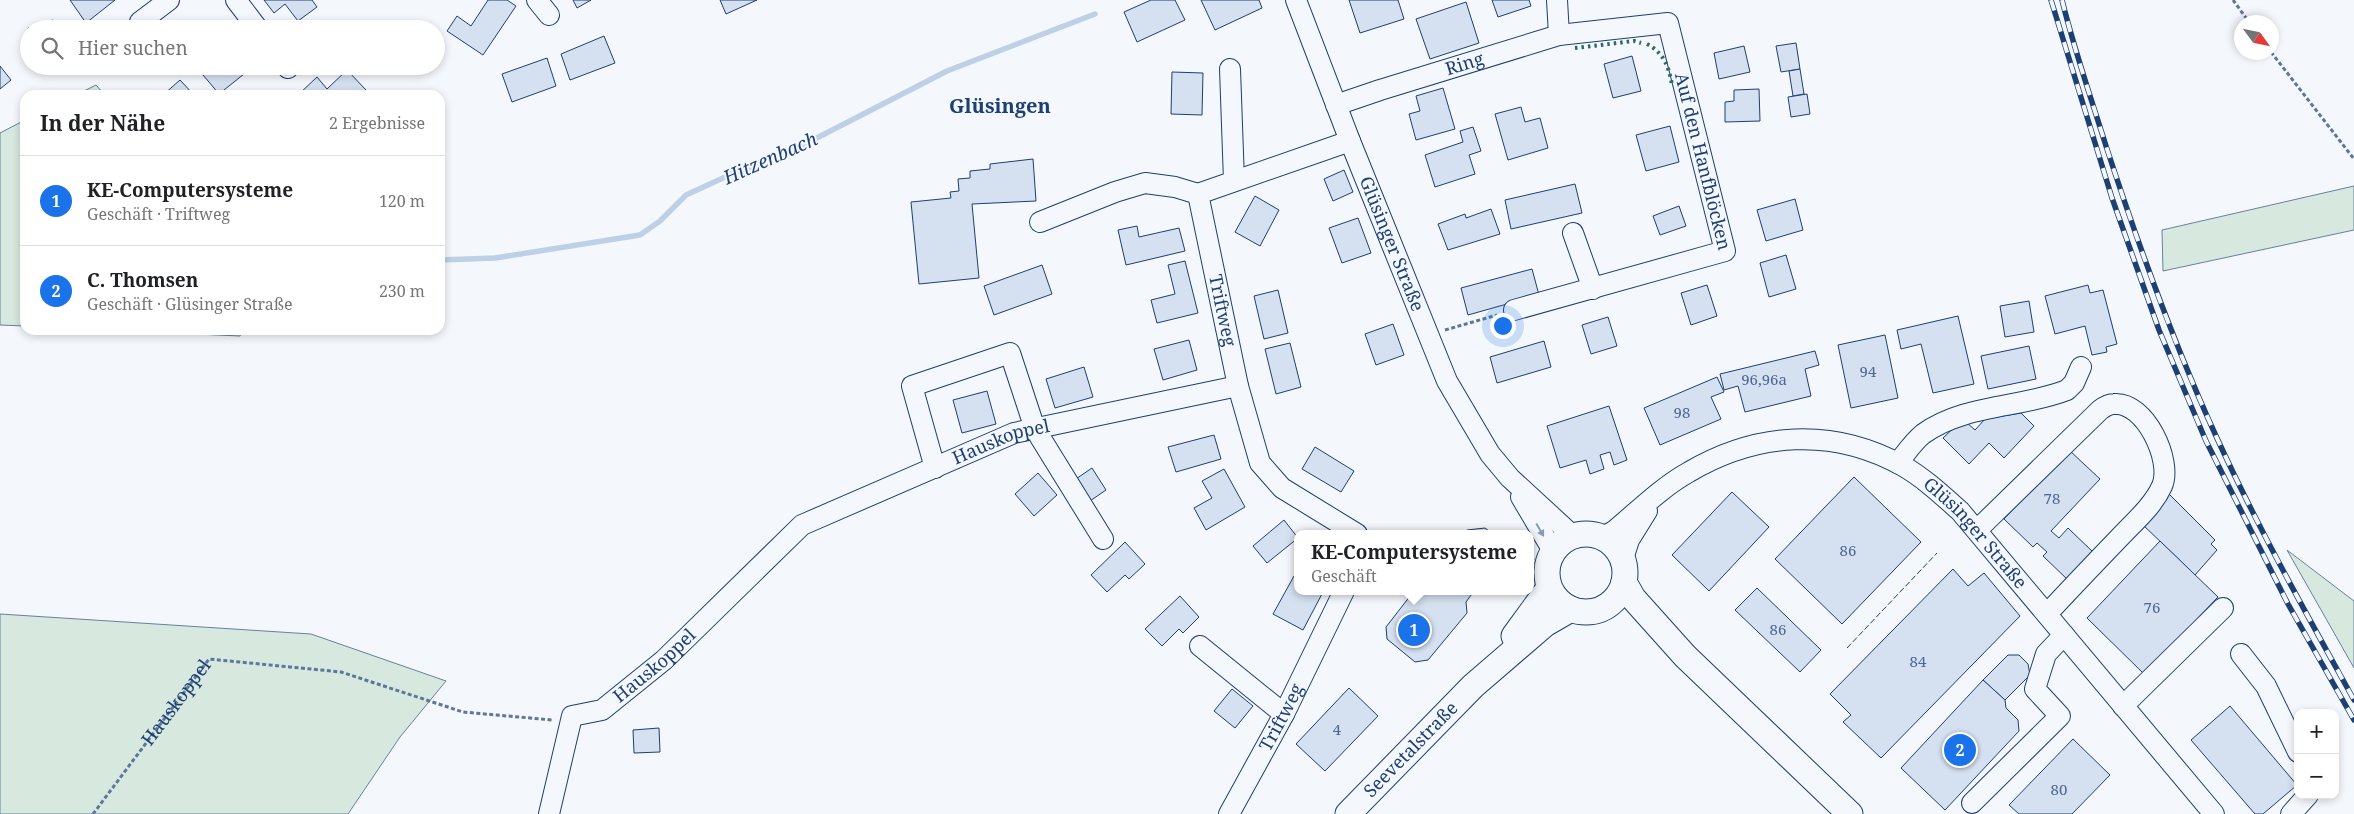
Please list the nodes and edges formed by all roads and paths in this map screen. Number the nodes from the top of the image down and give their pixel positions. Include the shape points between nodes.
1 (169, 0) edge
2 (236, 0) edge
3 (1296, 0) edge
4 (1557, 0) edge
5 (2233, 0) edge
6 (2244, 15) edge
7 (143, 20) edge
8 (251, 20) edge
9 (1559, 35) junction
10 (2277, 60) edge
11 (1230, 69) dead end
12 (1336, 105) junction
13 (1350, 140) junction
14 (2354, 160) edge
15 (1234, 181) junction
16 (1198, 194) junction
17 (1040, 222) dead end
18 (1573, 233) dead end
19 (1593, 289) junction
20 (1514, 310) joint
21 (1441, 331) dead end
22 (2081, 367) dead end
23 (1238, 386) junction
24 (1035, 429) junction
25 (1898, 464) junction
26 (935, 468) junction
27 (1510, 478) junction
28 (1655, 497) junction
29 (1350, 530) edge
30 (1976, 530) junction
31 (1572, 536) junction
32 (1603, 537) junction
33 (1103, 539) dead end
34 (1553, 552) junction
35 (1623, 571) junction
36 (1549, 588) junction
37 (1342, 595) edge
38 (1606, 606) junction
39 (2223, 608) dead end
40 (1571, 609) junction
41 (2047, 614) junction
42 (2064, 635) junction
43 (1200, 646) dead end
44 (2241, 654) dead end
45 (1685, 656) junction
46 (1473, 686) junction
47 (2123, 706) junction
48 (1284, 714) junction
49 (572, 716) junction
50 (2294, 744) edge
51 (2304, 799) edge
52 (1972, 803) dead end
53 (93, 814) edge
54 (549, 814) edge
55 (1228, 814) edge
56 (1348, 814) edge
57 (1850, 814) edge
58 (2214, 814) edge
59 (2291, 814) edge

1 - 7 street
2 - 8 street
3 - 12 street, Glüsinger Straße
4 - 9 street
5 - 6 path
9 - 12 street, Ring
9 - 19 street, Auf den Hanfblöcken via 1668,23 1725,251
10 - 14 path
11 - 15 street
12 - 13 street, Glüsinger Straße
13 - 15 street
13 - 27 street, Glüsinger Straße via 1447,381 1490,454
15 - 16 street
16 - 17 street via 1145,183
16 - 23 street, Triftweg
18 - 19 street
19 - 20 street, Auf den Hanfblöcken
20 - 21 path
22 - 25 street via 2067,390 1968,415 1932,428 1915,442
23 - 24 street, Hauskoppel
23 - 29 street, Triftweg via 1260,463 1282,488
24 - 26 street, Hauskoppel via 1014,434
24 - 26 street via 1010,353 912,386
24 - 33 street
25 - 28 street, Glüsinger Straße via 1846,443 1782,439 1754,444 1720,456 1689,472
25 - 30 street, Glüsinger Straße via 1935,489
26 - 49 street, Hauskoppel via 802,525 664,660 602,710
27 - 31 street, Glüsinger Straße
27 -> 34 street, Glüsinger Straße
28 - 32 street, Glüsinger Straße
28 - 35 street, Glüsinger Straße via 1629,540
30 - 41 street, Glüsinger Straße
30 - 41 street via 2100,410 2113,404 2139,413 2164,461 2163,485 2149,506
31 - 32 main road via 1582,533
31 - 34 main road
32 - 35 main road via 1618,550
34 - 36 main road via 1548,563
35 - 38 main road, Glüsinger Straße via 1617,596
35 - 45 main road via 1633,598
36 - 40 main road
36 - 46 main road, Seevetalstraße via 1535,611
37 - 48 street, Triftweg
38 - 40 main road via 1583,612
38 - 45 main road via 1624,614
39 - 47 street
40 - 46 main road, Seevetalstraße via 1545,624
41 - 42 street, Glüsinger Straße
42 - 47 street, Glüsinger Straße
42 - 52 street via 2046,654 2035,688 2060,716
43 - 48 street
44 - 50 street via 2266,686
45 - 57 main road
46 - 56 main road, Seevetalstraße
47 - 58 street, Glüsinger Straße
48 - 55 street, Triftweg
49 - 53 path, Hauskoppel via 551,720 463,712 341,672 209,659
49 - 54 street
51 - 59 street

